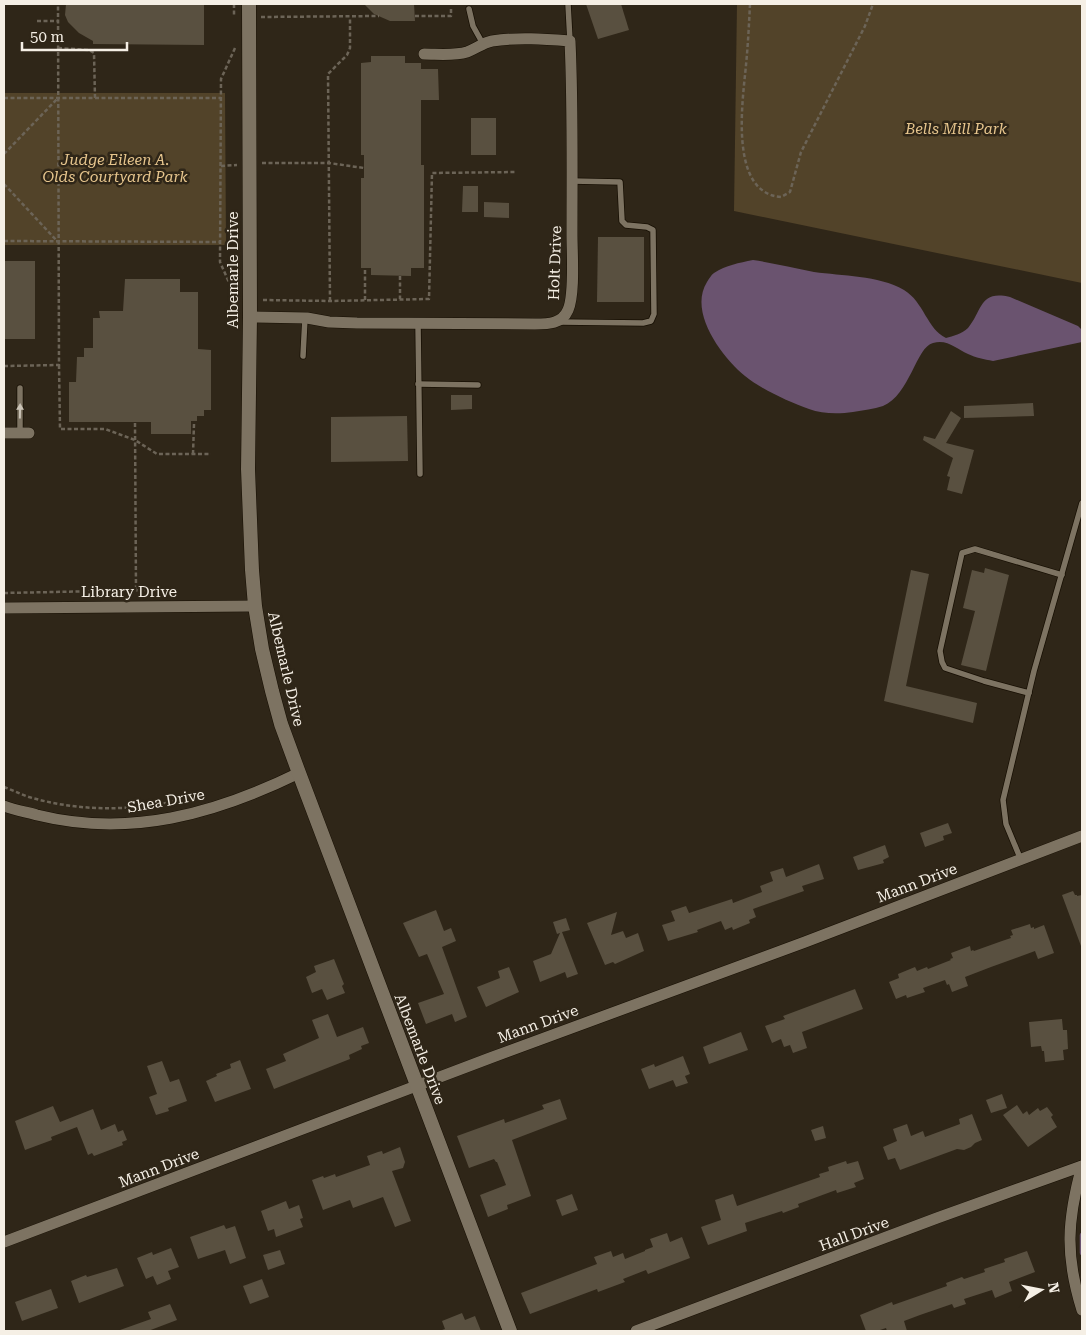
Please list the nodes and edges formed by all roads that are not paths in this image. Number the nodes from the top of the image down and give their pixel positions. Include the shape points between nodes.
1 (568, 4) edge
2 (470, 9) dead end
3 (249, 10) edge
4 (570, 41) junction
5 (483, 44) junction
6 (424, 54) dead end
7 (572, 180) junction
8 (250, 318) junction
9 (305, 318) junction
10 (558, 322) junction
11 (418, 324) junction
12 (303, 356) dead end
13 (418, 384) junction
14 (478, 385) dead end
15 (20, 388) dead end
16 (4, 433) edge
17 (24, 433) joint
18 (420, 474) dead end
19 (1082, 503) edge
20 (1062, 575) junction
21 (255, 606) junction
22 (4, 608) edge
23 (1029, 693) junction
24 (299, 773) junction
25 (4, 806) edge
26 (1082, 836) edge
27 (1021, 860) junction
28 (417, 1087) junction
29 (1082, 1166) edge
30 (4, 1242) edge
31 (1082, 1310) edge
32 (510, 1331) edge
33 (636, 1331) edge

1 - 4 lane
2 - 5 lane via 473,26
3 - 8 street, Albemarle Drive
4 - 5 street via 517,38
4 - 7 street, Holt Drive
5 - 6 street via 469,52
7 - 10 street, Holt Drive via 570,302 564,317
7 - 10 lane via 620,182 622,221 626,225 653,230 654,314 651,321 642,324
8 - 9 street, Holt Drive
8 - 21 street, Albemarle Drive via 248,469
9 - 11 street, Holt Drive via 329,322
9 - 12 lane
10 - 11 street, Holt Drive
11 - 13 lane
13 - 14 lane
13 - 18 lane
17 -> 15 lane
16 - 17 street
19 - 20 lane
20 - 23 lane
20 - 23 lane via 975,548 962,553 940,652 942,662 945,668
21 - 22 street, Library Drive
21 - 24 street, Albemarle Drive via 272,691
23 - 27 lane via 1003,800 1006,824
24 - 25 street, Shea Drive via 190,815 145,823 74,822
24 - 28 street, Albemarle Drive
26 - 27 street, Mann Drive
27 - 28 street, Mann Drive
28 - 30 street, Mann Drive
28 - 32 street, Albemarle Drive
29 - 31 street via 1071,1213 1069,1242 1073,1280
29 - 33 street, Hall Drive

